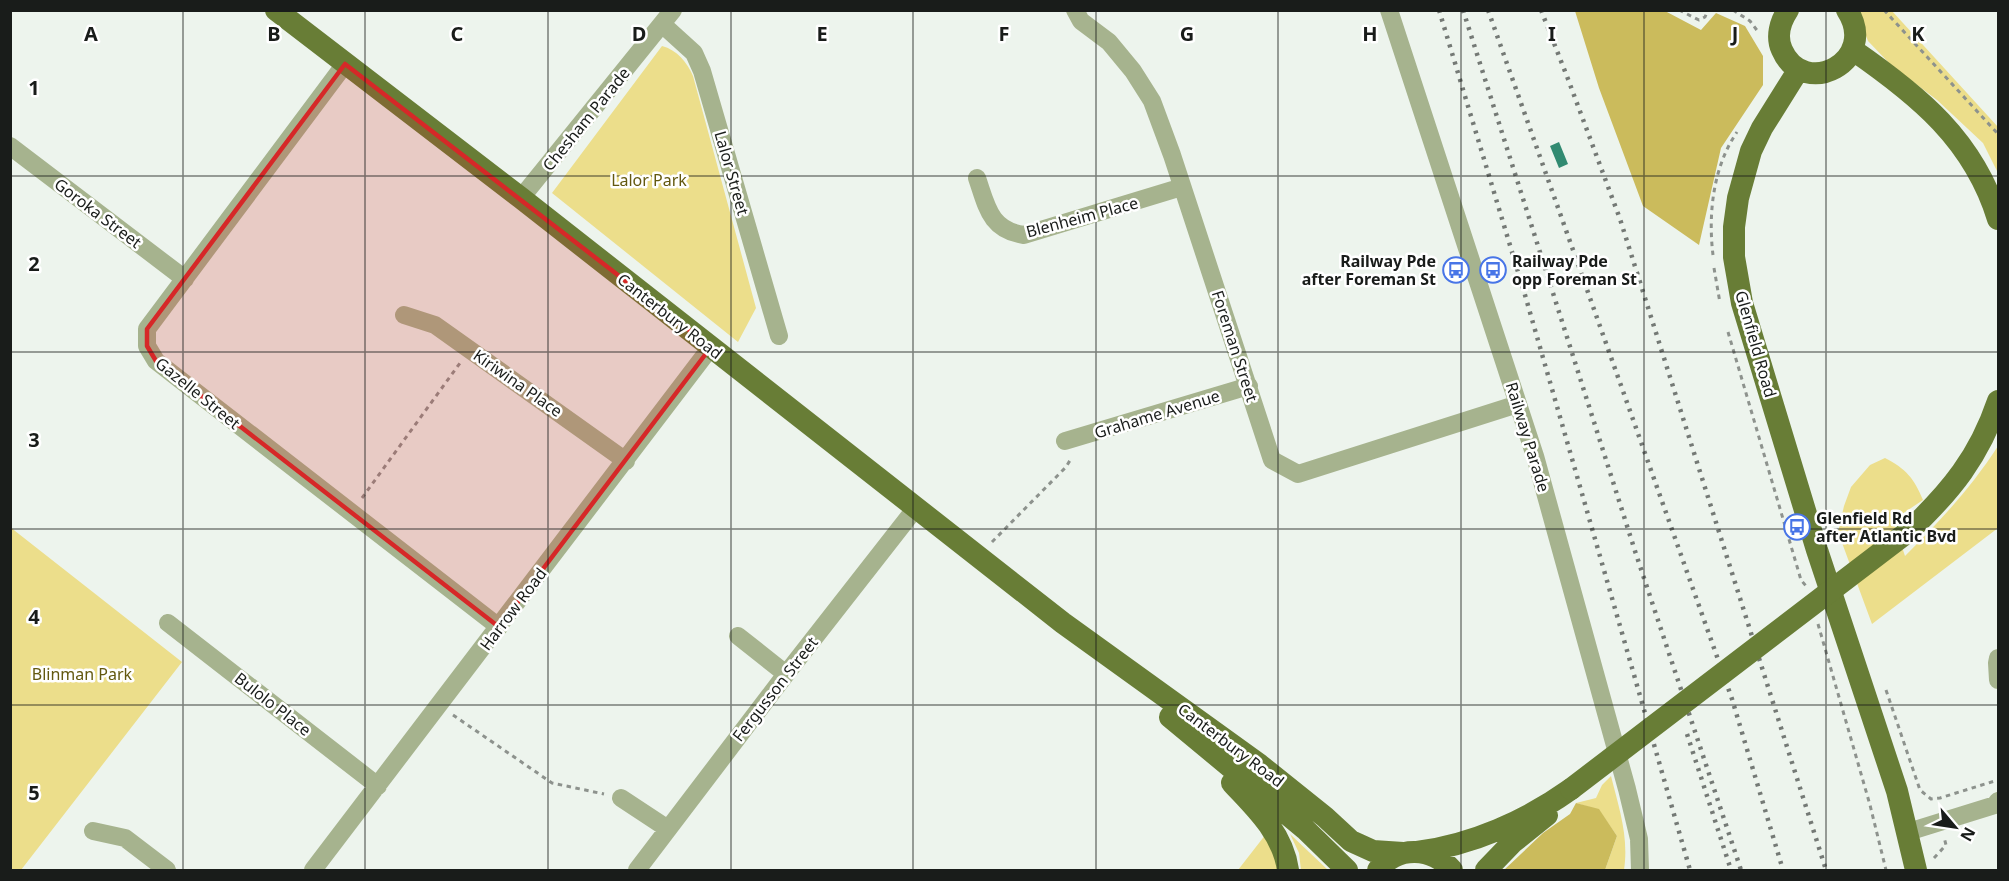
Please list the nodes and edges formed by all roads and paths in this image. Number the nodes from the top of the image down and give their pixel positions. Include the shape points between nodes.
1 (1075, 10) edge
2 (1389, 10) edge
3 (1679, 10) edge
4 (1708, 10) edge
5 (1847, 10) edge
6 (1884, 10) edge
7 (1781, 13) edge
8 (291, 15) edge
9 (668, 17) edge
10 (1852, 50) junction
11 (345, 64) junction
12 (1799, 69) junction
13 (1998, 134) edge
14 (10, 146) edge
15 (977, 178) dead end
16 (1182, 187) junction
17 (522, 198) junction
18 (1998, 219) edge
19 (185, 279) junction
20 (404, 315) dead end
21 (779, 336) dead end
22 (711, 347) junction
23 (470, 349) junction
24 (1249, 386) junction
25 (1998, 400) edge
26 (1518, 404) junction
27 (1084, 435) junction
28 (1065, 441) dead end
29 (626, 461) junction
30 (915, 509) junction
31 (351, 513) junction
32 (978, 556) junction
33 (168, 623) dead end
34 (1063, 623) junction
35 (499, 627) junction
36 (738, 636) dead end
37 (1998, 658) edge
38 (786, 674) junction
39 (1998, 680) edge
40 (439, 706) junction
41 (1164, 712) junction
42 (1998, 780) edge
43 (378, 786) junction
44 (1920, 790) dead end
45 (1568, 791) junction
46 (621, 798) joint
47 (1997, 804) edge
48 (668, 829) junction
49 (93, 831) dead end
50 (1908, 832) junction
51 (1946, 845) dead end
52 (1410, 852) junction
53 (1936, 858) dead end
54 (167, 870) edge
55 (313, 870) edge
56 (638, 870) edge
57 (1288, 870) edge
58 (1347, 870) edge
59 (1378, 870) edge
60 (1452, 870) edge
61 (1486, 870) edge
62 (1640, 870) edge
63 (1916, 870) edge

1 - 16 street, Foreman Street via 1081,21 1109,42 1152,101
2 - 26 street, Railway Parade
3 - 4 path via 1699,20
5 - 10 main road via 1854,23
6 - 13 path
7 - 12 main road via 1780,46
8 - 11 main road, Canterbury Road
9 - 17 street, Chesham Parade
9 - 21 street, Lalor Street via 702,71
10 - 12 main road via 1842,64 1828,72
10 - 18 main road via 1905,86 1949,129 1983,179
11 - 17 main road, Canterbury Road
11 - 19 street, Gazelle Street
12 - 50 main road, Glenfield Road via 1762,128 1747,162 1734,227 1734,257 1745,314
14 - 19 street, Goroka Street
15 - 16 street, Blenheim Place via 994,222 1010,233 1024,235
16 - 24 street, Foreman Street
17 - 22 main road, Canterbury Road
19 - 31 street, Gazelle Street via 147,329 147,346 156,362
20 - 23 street, Kiriwina Place via 435,325
22 - 29 street, Harrow Road
22 - 30 main road, Canterbury Road
23 - 29 street, Kiriwina Place
23 - 31 path
24 - 26 street, Foreman Street via 1272,460 1298,474
24 - 27 street, Grahame Avenue
25 - 45 main road, bridge via 1975,454 1956,483 1909,531
26 - 62 street, Railway Parade via 1627,789 1639,839
27 - 28 street, Grahame Avenue
27 - 32 path via 1066,467
29 - 35 street, Harrow Road
30 - 32 main road, Canterbury Road
30 - 38 street, Fergusson Street
31 - 35 street, Gazelle Street
32 - 34 main road, Canterbury Road
33 - 43 street, Bulolo Place
34 - 41 main road, Canterbury Road
34 - 52 main road, Canterbury Road via 1260,765 1351,841 1373,851
35 - 40 street, Harrow Road
36 - 38 street
37 - 39 street
38 - 48 street, Fergusson Street
40 - 43 street, Harrow Road
40 - 46 path via 552,783
41 - 57 main road via 1270,826
41 - 58 main road, Canterbury Road via 1282,809
42 - 44 path via 1940,798 1931,799
43 - 55 street, Harrow Road
45 - 52 main road via 1482,836 1453,846
45 - 61 main road via 1548,815
46 - 48 street
47 - 50 street
48 - 56 street, Fergusson Street
49 - 54 street via 125,838
50 - 63 main road, Glenfield Road
51 - 53 path
52 - 59 main road
52 - 60 main road via 1433,855

